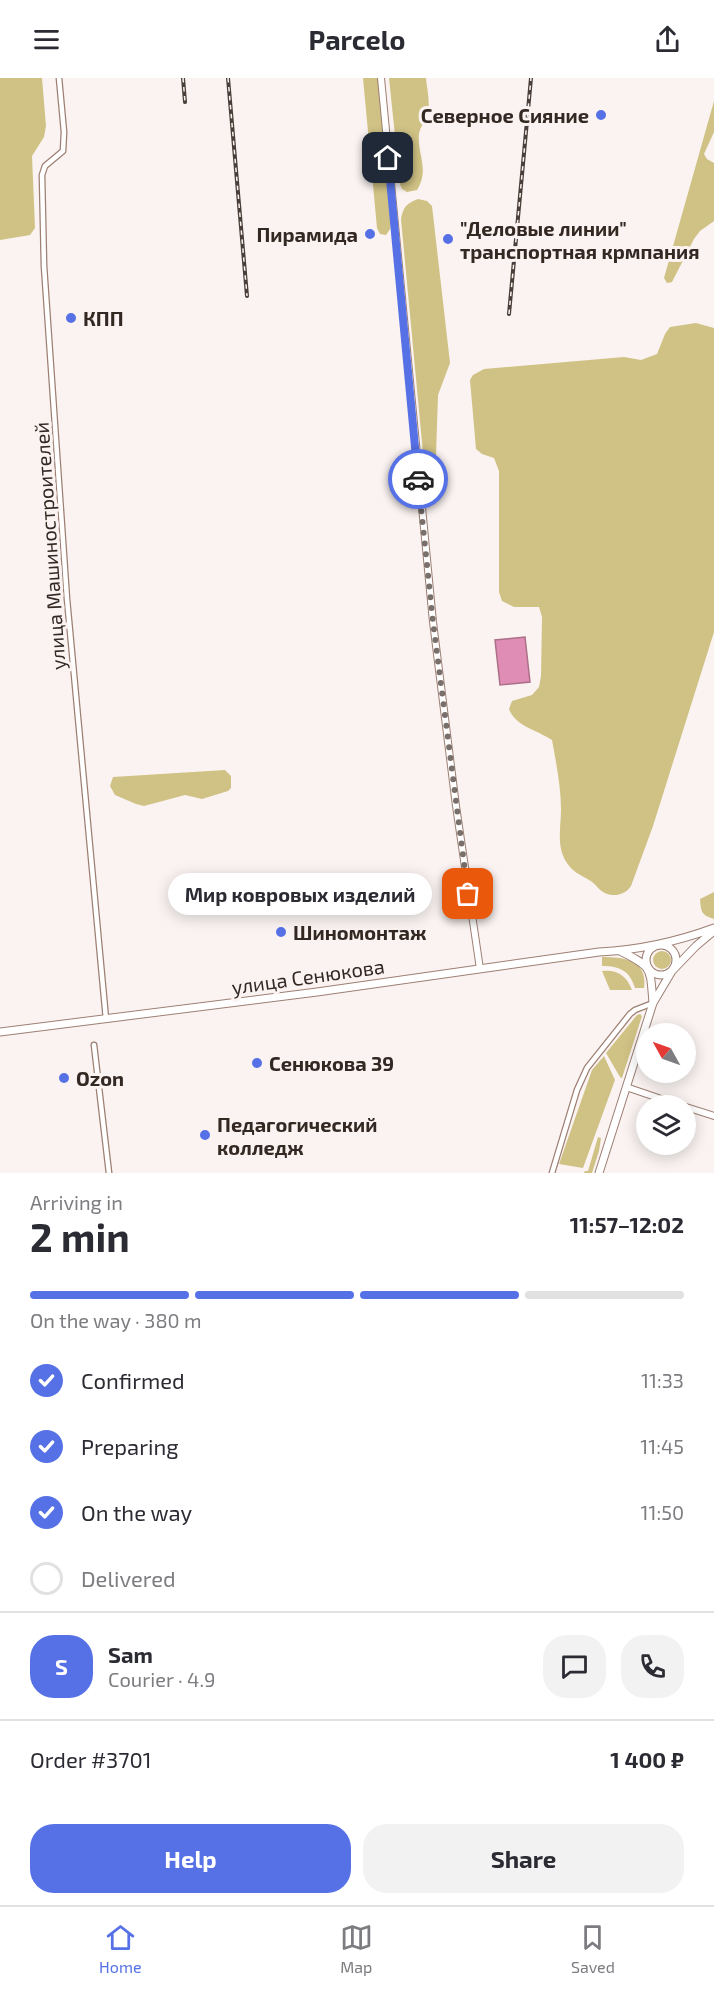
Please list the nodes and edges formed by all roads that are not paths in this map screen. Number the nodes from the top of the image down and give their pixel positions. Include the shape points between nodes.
1 (59, 78) edge
2 (381, 78) edge
3 (714, 930) edge
4 (658, 945) junction
5 (620, 951) junction
6 (648, 968) junction
7 (480, 969) junction
8 (672, 971) junction
9 (653, 1003) junction
10 (106, 1019) junction
11 (0, 1032) edge
12 (94, 1045) dead end
13 (626, 1087) junction
14 (650, 1095) edge
15 (696, 1110) edge
16 (714, 1116) edge
17 (109, 1173) edge
18 (552, 1173) edge
19 (599, 1173) edge

1 - 10 street, улица Машиностроителей via 63,151 45,166 42,175 42,240 67,599
2 - 7 street via 433,622
3 - 4 main road, улица Сенюкова
3 - 8 main road, улица Сенюкова
4 - 5 main road, улица Сенюкова
4 - 6 main road via 647,955
4 - 8 main road via 675,952
5 - 6 main road
5 - 7 main road, улица Сенюкова
6 - 8 main road via 658,975
6 - 9 main road
7 - 10 main road, улица Сенюкова
8 - 9 main road, улица Сенюкова
9 - 13 main road
9 - 18 street via 630,1014 587,1068
10 - 11 main road, улица Сенюкова
12 - 17 street
13 - 14 street
13 - 19 main road
15 - 16 street

